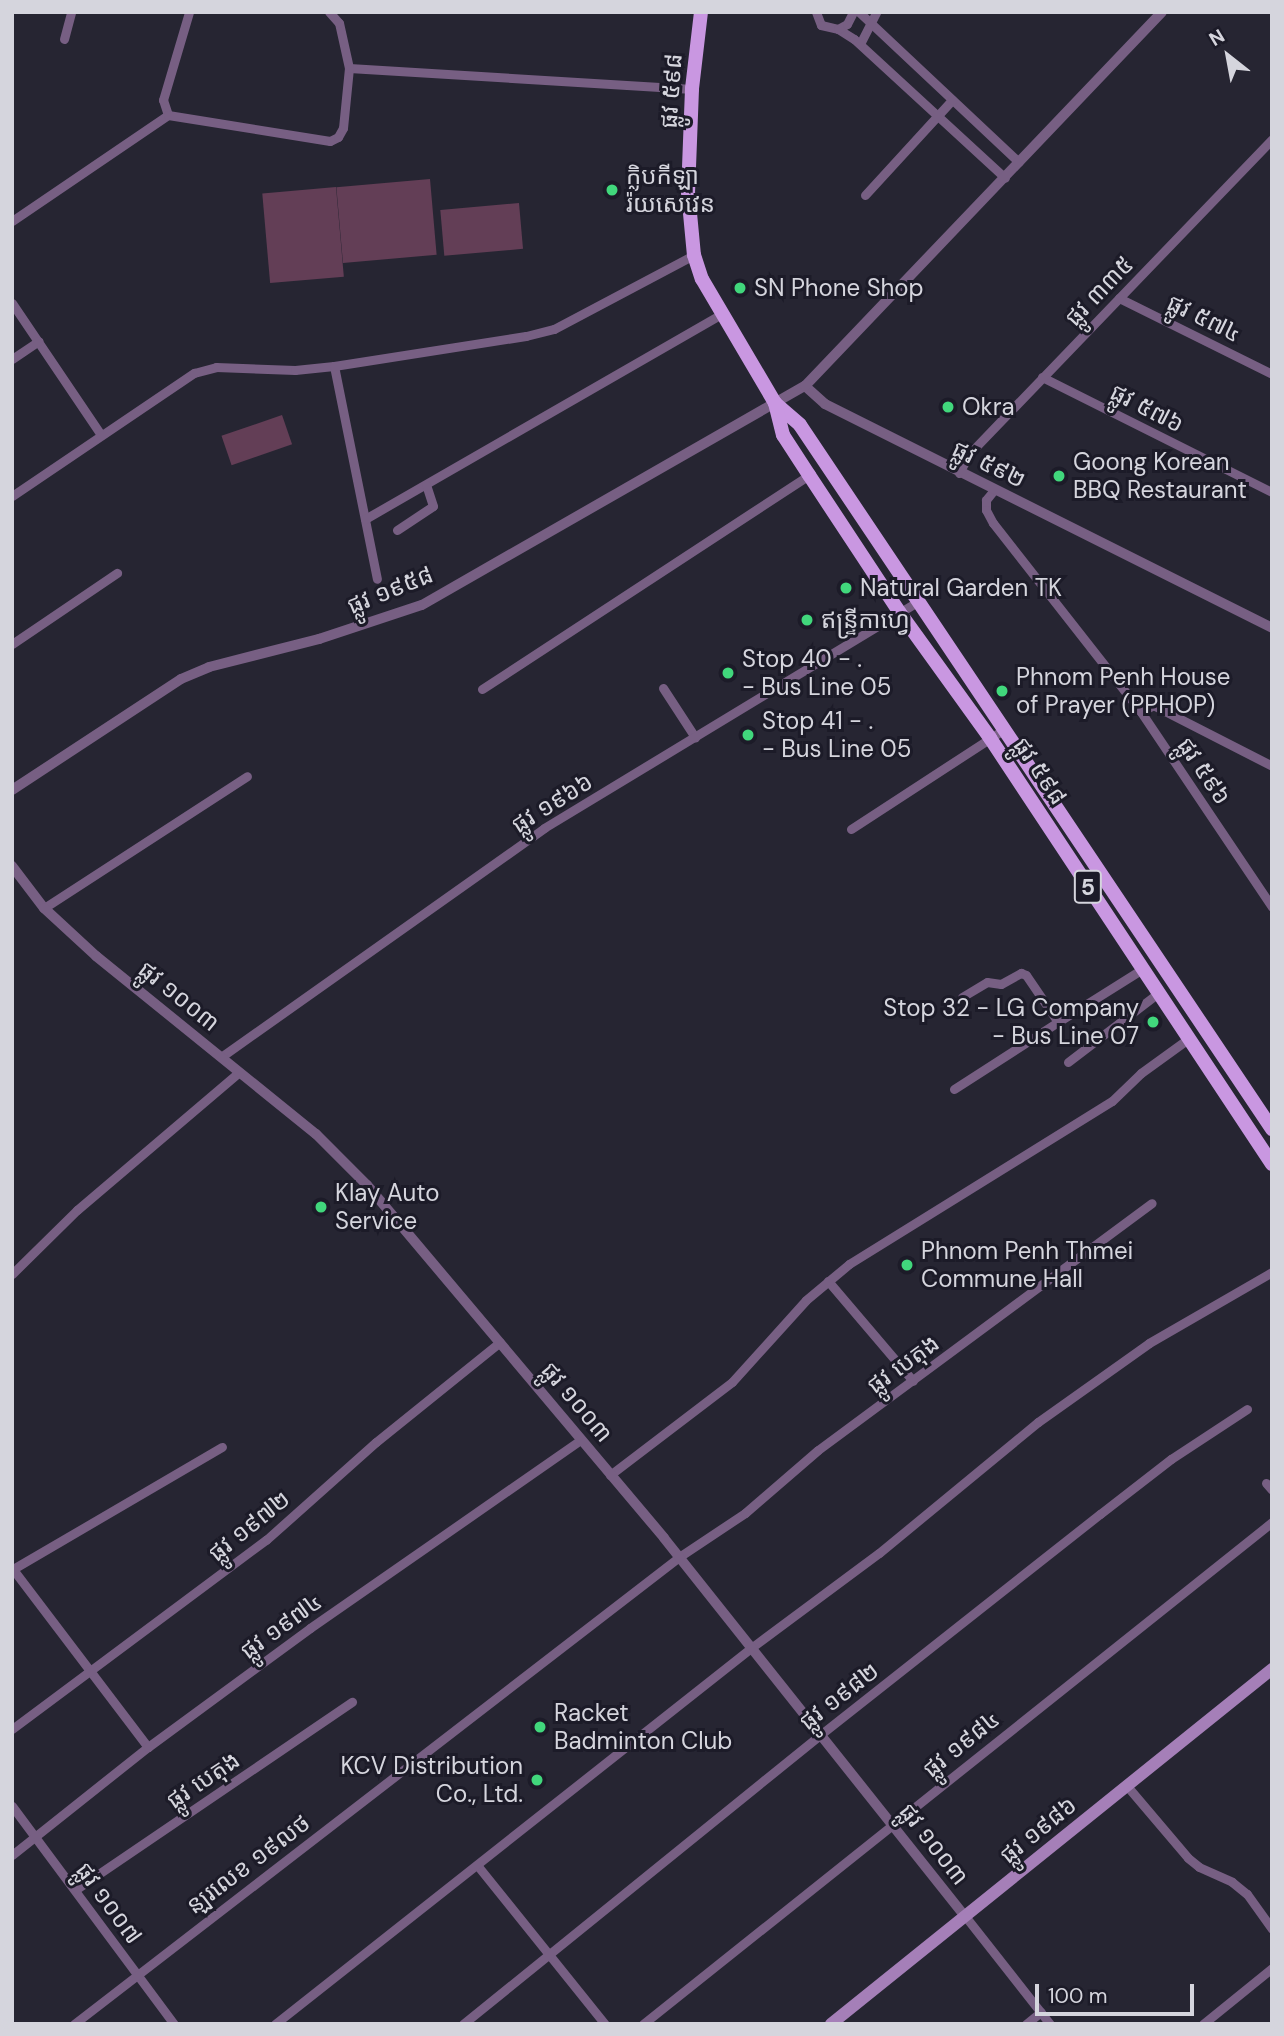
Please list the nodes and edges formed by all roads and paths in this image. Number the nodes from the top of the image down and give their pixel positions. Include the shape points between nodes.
1 (71, 12) edge
2 (189, 12) edge
3 (329, 12) edge
4 (701, 12) edge
5 (816, 12) edge
6 (853, 12) edge
7 (859, 12) edge
8 (876, 12) edge
9 (1162, 12) edge
10 (870, 24) junction
11 (838, 29) junction
12 (64, 39) dead end
13 (860, 44) junction
14 (349, 68) junction
15 (692, 89) junction
16 (952, 100) junction
17 (168, 115) junction
18 (937, 115) junction
19 (1272, 139) edge
20 (1019, 162) junction
21 (1004, 178) junction
22 (865, 195) dead end
23 (12, 220) edge
24 (694, 255) junction
25 (1119, 298) junction
26 (12, 303) edge
27 (720, 314) junction
28 (39, 341) junction
29 (12, 359) edge
30 (334, 366) junction
31 (1272, 374) edge
32 (1042, 377) junction
33 (805, 387) junction
34 (775, 403) junction
35 (101, 435) junction
36 (959, 473) junction
37 (809, 475) junction
38 (426, 485) junction
39 (994, 490) junction
40 (1272, 492) edge
41 (12, 496) edge
42 (365, 519) junction
43 (397, 530) dead end
44 (117, 573) dead end
45 (377, 579) dead end
46 (917, 602) junction
47 (900, 613) junction
48 (1272, 628) edge
49 (12, 644) edge
50 (663, 688) dead end
51 (482, 689) dead end
52 (1141, 712) junction
53 (997, 734) junction
54 (695, 737) junction
55 (1272, 766) edge
56 (247, 776) dead end
57 (12, 790) edge
58 (851, 830) dead end
59 (12, 866) edge
60 (1272, 907) edge
61 (44, 908) junction
62 (1141, 970) junction
63 (1157, 994) junction
64 (962, 997) dead end
65 (1058, 1023) junction
66 (1188, 1040) junction
67 (221, 1057) junction
68 (1068, 1062) dead end
69 (239, 1072) junction
70 (954, 1089) dead end
71 (1272, 1131) edge
72 (1257, 1142) junction
73 (1272, 1164) edge
74 (1152, 1203) dead end
75 (1272, 1272) edge
76 (12, 1273) edge
77 (828, 1281) junction
78 (500, 1342) junction
79 (913, 1381) junction
80 (1247, 1409) dead end
81 (582, 1440) junction
82 (222, 1447) dead end
83 (610, 1475) junction
84 (1272, 1522) edge
85 (679, 1557) junction
86 (13, 1568) edge
87 (751, 1648) junction
88 (1272, 1669) edge
89 (89, 1671) junction
90 (352, 1702) dead end
91 (12, 1729) edge
92 (820, 1735) junction
93 (148, 1747) junction
94 (1127, 1786) junction
95 (12, 1806) edge
96 (891, 1824) junction
97 (36, 1836) junction
98 (12, 1855) edge
99 (477, 1865) junction
100 (75, 1890) junction
101 (965, 1916) junction
102 (1272, 1929) edge
103 (548, 1955) junction
104 (1272, 1968) edge
105 (137, 1973) junction
106 (1041, 2012) junction
107 (74, 2024) edge
108 (174, 2024) edge
109 (275, 2024) edge
110 (463, 2024) edge
111 (605, 2024) edge
112 (643, 2024) edge
113 (831, 2024) edge
114 (1026, 2024) edge
115 (1050, 2024) edge
116 (1203, 2024) edge

1 - 12 street
2 - 17 street via 163,100
3 - 14 street via 339,23
4 - 15 main road, ផ្លូវ ៥៩៨ / 5
5 - 11 street via 821,25
6 - 11 street via 848,24
7 - 10 street
8 - 10 street
9 - 20 street, ផ្លូវ ១៩៥៨
10 - 13 street
10 - 16 street
11 - 13 street
13 - 18 street
14 - 15 street
14 - 17 street via 343,128 330,141
15 - 24 main road, ផ្លូវ ៥៩៨ / 5 via 688,192
16 - 18 street
16 - 20 street
17 - 23 street
18 - 21 street
18 - 22 street
19 - 25 street, ផ្លូវ ៣៣៥
20 - 21 street, ផ្លូវ ១៩៥៨
21 - 33 street, ផ្លូវ ១៩៥៨
24 - 27 main road, ផ្លូវ ៥៩៨ / 5
24 - 30 street via 554,329
25 - 31 street, ផ្លូវ ៥៧៤
25 - 32 street, ផ្លូវ ៣៣៥
26 - 28 street
27 - 34 main road, ផ្លូវ ៥៩៨ / 5
27 - 38 street
28 - 29 street
28 - 35 street
30 - 35 street via 295,370 216,367 194,373
30 - 42 street
32 - 36 street, ផ្លូវ ៣៣៥ via 969,454
32 - 40 street, ផ្លូវ ៥៧៦
33 - 34 street, ផ្លូវ ១៩៥៨
33 - 36 street, ផ្លូវ ៥៩២ via 825,404
34 - 37 main road, ផ្លូវ ៥៩៨ / 5 via 783,435
34 - 46 main road, ផ្លូវ ៥៩៨ / 5 via 800,425
34 - 57 street, ផ្លូវ ១៩៥៨ via 422,605 181,679
35 - 41 street
36 - 39 street, ផ្លូវ ៥៩២
37 - 47 main road, ផ្លូវ ៥៩៨ / 5
37 - 51 street
38 - 42 street
38 - 43 street via 433,506
39 - 48 street, ផ្លូវ ៥៩២
39 - 52 street, ផ្លូវ ៥៩៦ via 986,500 993,523
42 - 45 street
44 - 49 street
46 - 47 street, ផ្លូវ ១៩៦៦
46 - 53 main road, ផ្លូវ ៥៩៨ / 5
47 - 53 main road, ផ្លូវ ៥៩៨ / 5
47 - 54 street, ផ្លូវ ១៩៦៦
50 - 54 street
52 - 55 street via 1153,705
52 - 60 street, ផ្លូវ ៥៩៦
53 - 58 street
53 - 62 main road, ផ្លូវ ៥៩៨ / 5
53 - 71 main road, ផ្លូវ ៥៩៨ / 5
54 - 67 street, ផ្លូវ ១៩៦៦ via 544,828
56 - 61 street
59 - 61 street, ផ្លូវ ១០០៣
61 - 67 street, ផ្លូវ ១០០៣
62 - 63 main road, ផ្លូវ ៥៩៨ / 5
62 - 65 street
63 - 66 main road, ផ្លូវ ៥៩៨ / 5
63 - 68 street
64 - 65 street via 987,982 1001,984 1021,973
65 - 70 street
66 - 72 main road, ផ្លូវ ៥៩៨ / 5
66 - 77 street via 1141,1073 1112,1101 871,1249
67 - 69 street, ផ្លូវ ១០០៣
69 - 76 street via 77,1210
69 - 78 street, ផ្លូវ ១០០៣ via 316,1133 367,1185
71 - 72 street
72 - 73 main road, ផ្លូវ ៥៩៨ / 5
74 - 79 street, ផ្លូវ បេតុង
75 - 87 street via 1149,1343 1038,1422 878,1553
77 - 79 street
77 - 83 street via 732,1381
78 - 81 street, ផ្លូវ ១០០៣
78 - 89 street, ផ្លូវ ១៩៧២ via 265,1540
79 - 85 street, ផ្លូវ បេតុង via 818,1450 745,1513
80 - 92 street, ផ្លូវ ១៩៨២ via 1171,1459
81 - 83 street, ផ្លូវ ១០០៣
81 - 93 street, ផ្លូវ ១៩៧៤ via 353,1597
82 - 86 street
83 - 85 street, ផ្លូវ ១០០៣
84 - 96 street, ផ្លូវ ១៩៨៤
85 - 87 street, ផ្លូវ ១០០៣
85 - 105 street, ន្ឡរលេខ ១៩លថ
86 - 89 street
87 - 92 street, ផ្លូវ ១០០៣
87 - 99 street
88 - 94 main road, ផ្លូវ ១៩៨៦
89 - 91 street, ផ្លូវ ១៩៧២
89 - 93 street
90 - 100 street, ផ្លូវ បេតុង
92 - 96 street, ផ្លូវ ១០០៣
92 - 103 street, ផ្លូវ ១៩៨២
93 - 97 street, ផ្លូវ ១៩៧៤
94 - 101 main road, ផ្លូវ ១៩៨៦
94 - 102 street via 1188,1858 1247,1894
95 - 97 street, ផ្លូវ ១០០៧
96 - 101 street, ផ្លូវ ១០០៣
96 - 112 street, ផ្លូវ ១៩៨៤
97 - 98 street, ផ្លូវ ១៩៧៤
97 - 100 street, ផ្លូវ ១០០៧
99 - 103 street
99 - 109 street
100 - 105 street, ផ្លូវ ១០០៧
101 - 106 street, ផ្លូវ ១០០៣
101 - 113 main road, ផ្លូវ ១៩៨៦
103 - 110 street, ផ្លូវ ១៩៨២
103 - 111 street
104 - 116 street
105 - 107 street, ន្ឡរលេខ ១៩លថ
105 - 108 street, ផ្លូវ ១០០៧
106 - 114 street
106 - 115 street, ផ្លូវ ១០០៣

